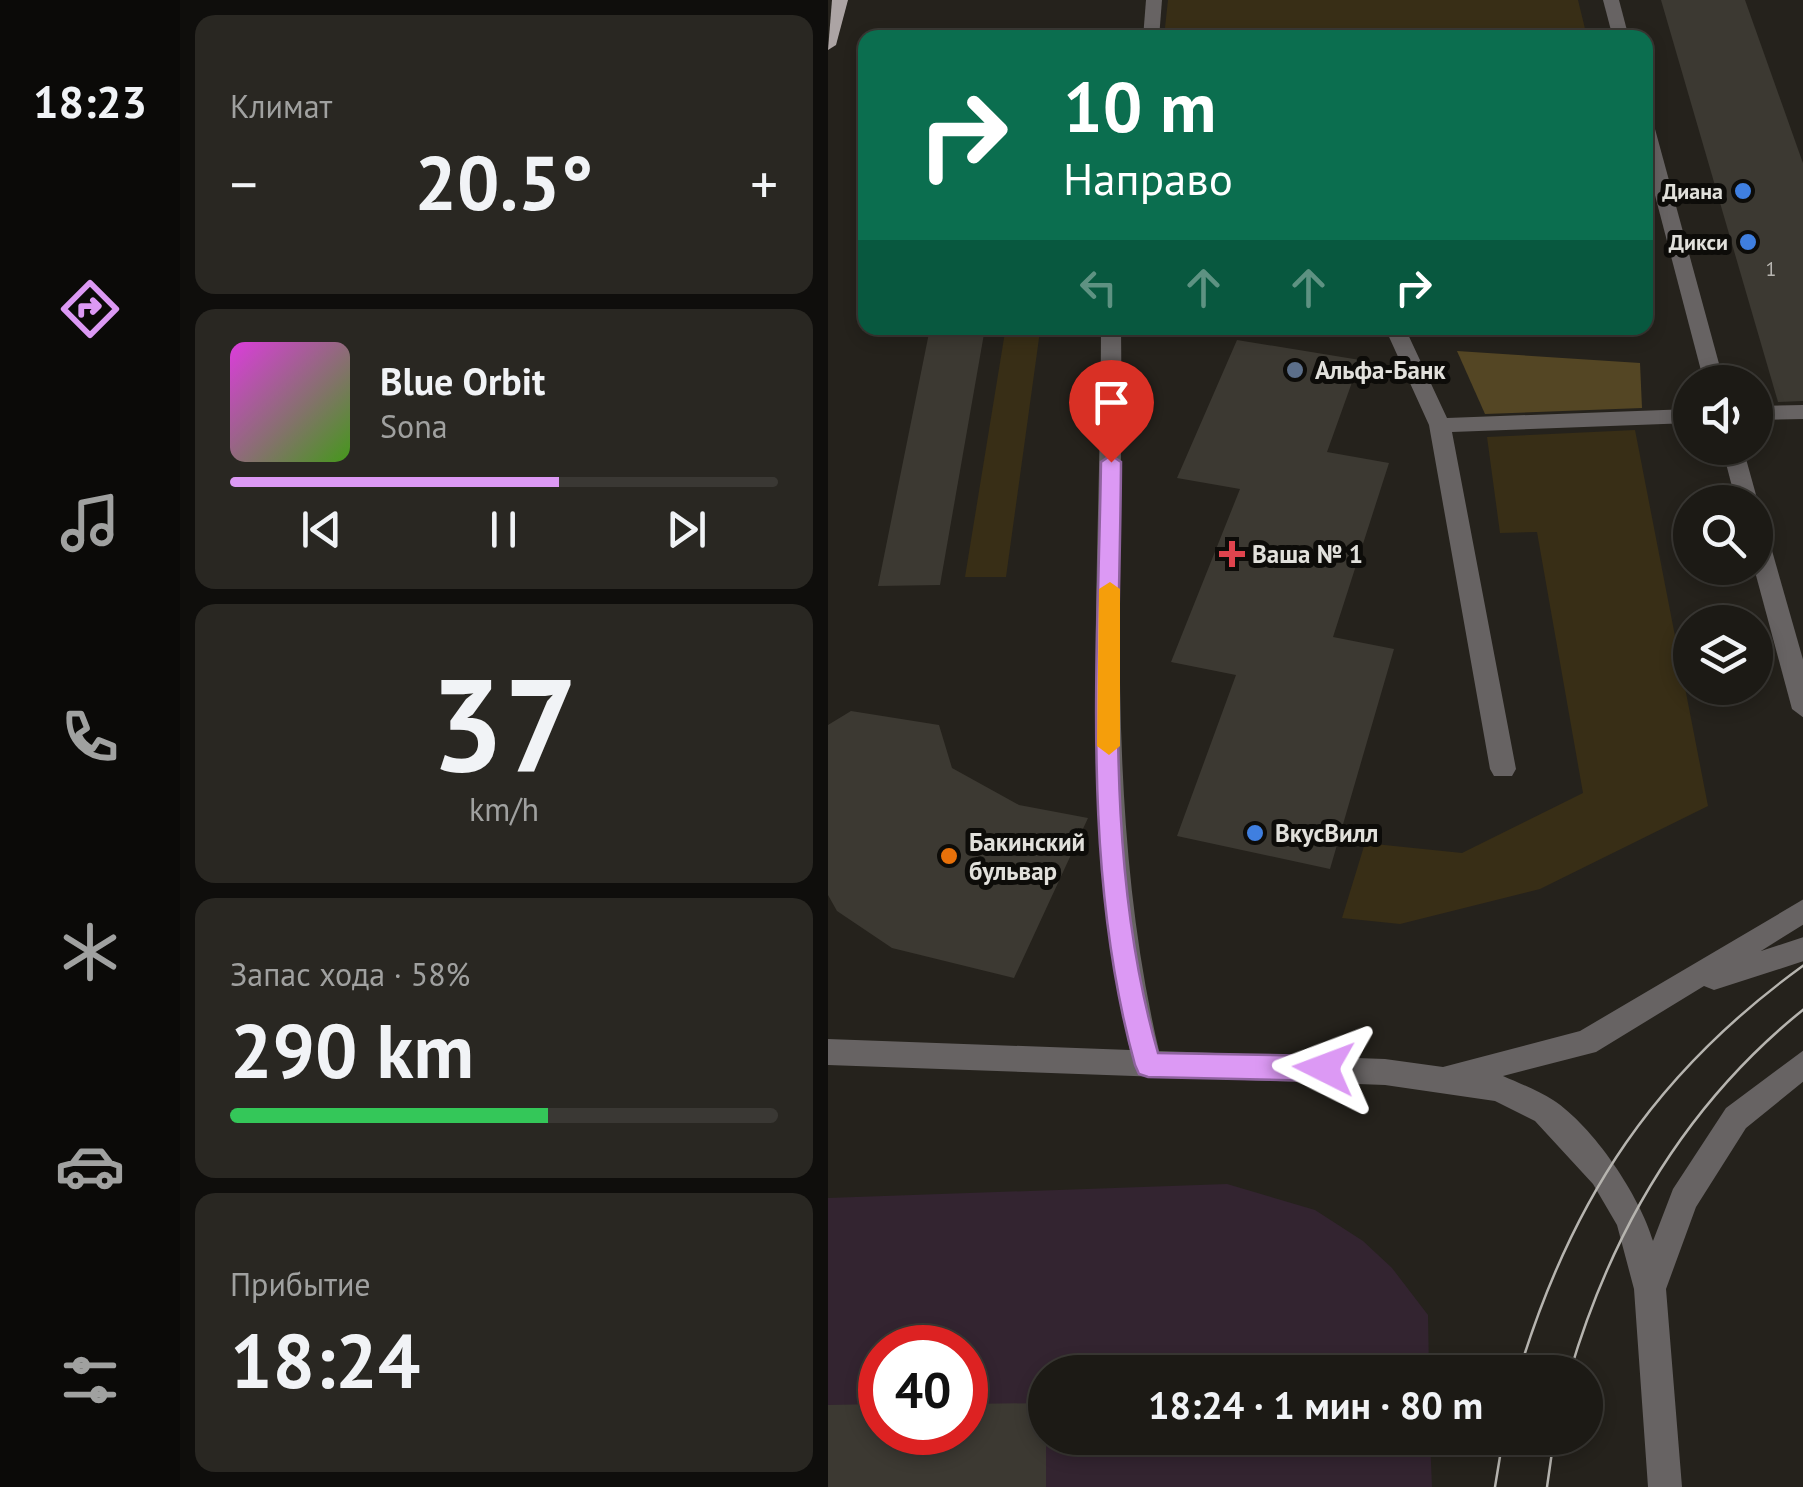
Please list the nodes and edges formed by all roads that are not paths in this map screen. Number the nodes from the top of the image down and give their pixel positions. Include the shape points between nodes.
1 (840, 0) edge
2 (1154, 0) edge
3 (1611, 0) edge
4 (1152, 30) edge
5 (1619, 30) edge
6 (828, 45) edge
7 (1653, 156) edge
8 (1111, 335) edge
9 (1398, 335) edge
10 (1709, 365) edge
11 (1804, 412) edge
12 (1773, 413) edge
13 (1673, 417) edge
14 (1440, 425) junction
15 (1770, 585) edge
16 (1804, 708) edge
17 (1503, 769) dead end
18 (1804, 910) edge
19 (1804, 949) edge
20 (1676, 990) junction
21 (828, 1052) edge
22 (1804, 1053) edge
23 (1148, 1065) junction
24 (1793, 1072) edge
25 (1440, 1078) junction
26 (1650, 1288) junction
27 (1664, 1487) edge

1 - 6 main road
2 - 4 street
3 - 5 street
7 - 10 street
8 - 23 street via 1108,818 1132,1006
9 - 14 street
11 - 12 street
13 - 14 street
14 - 17 street
15 - 16 street
18 - 20 street
19 - 20 street
20 - 25 street via 1586,1044
21 - 23 street
22 - 24 street
23 - 25 street
24 - 26 street via 1736,1118 1684,1198
25 - 26 street via 1498,1088 1545,1111 1618,1194
26 - 27 street

